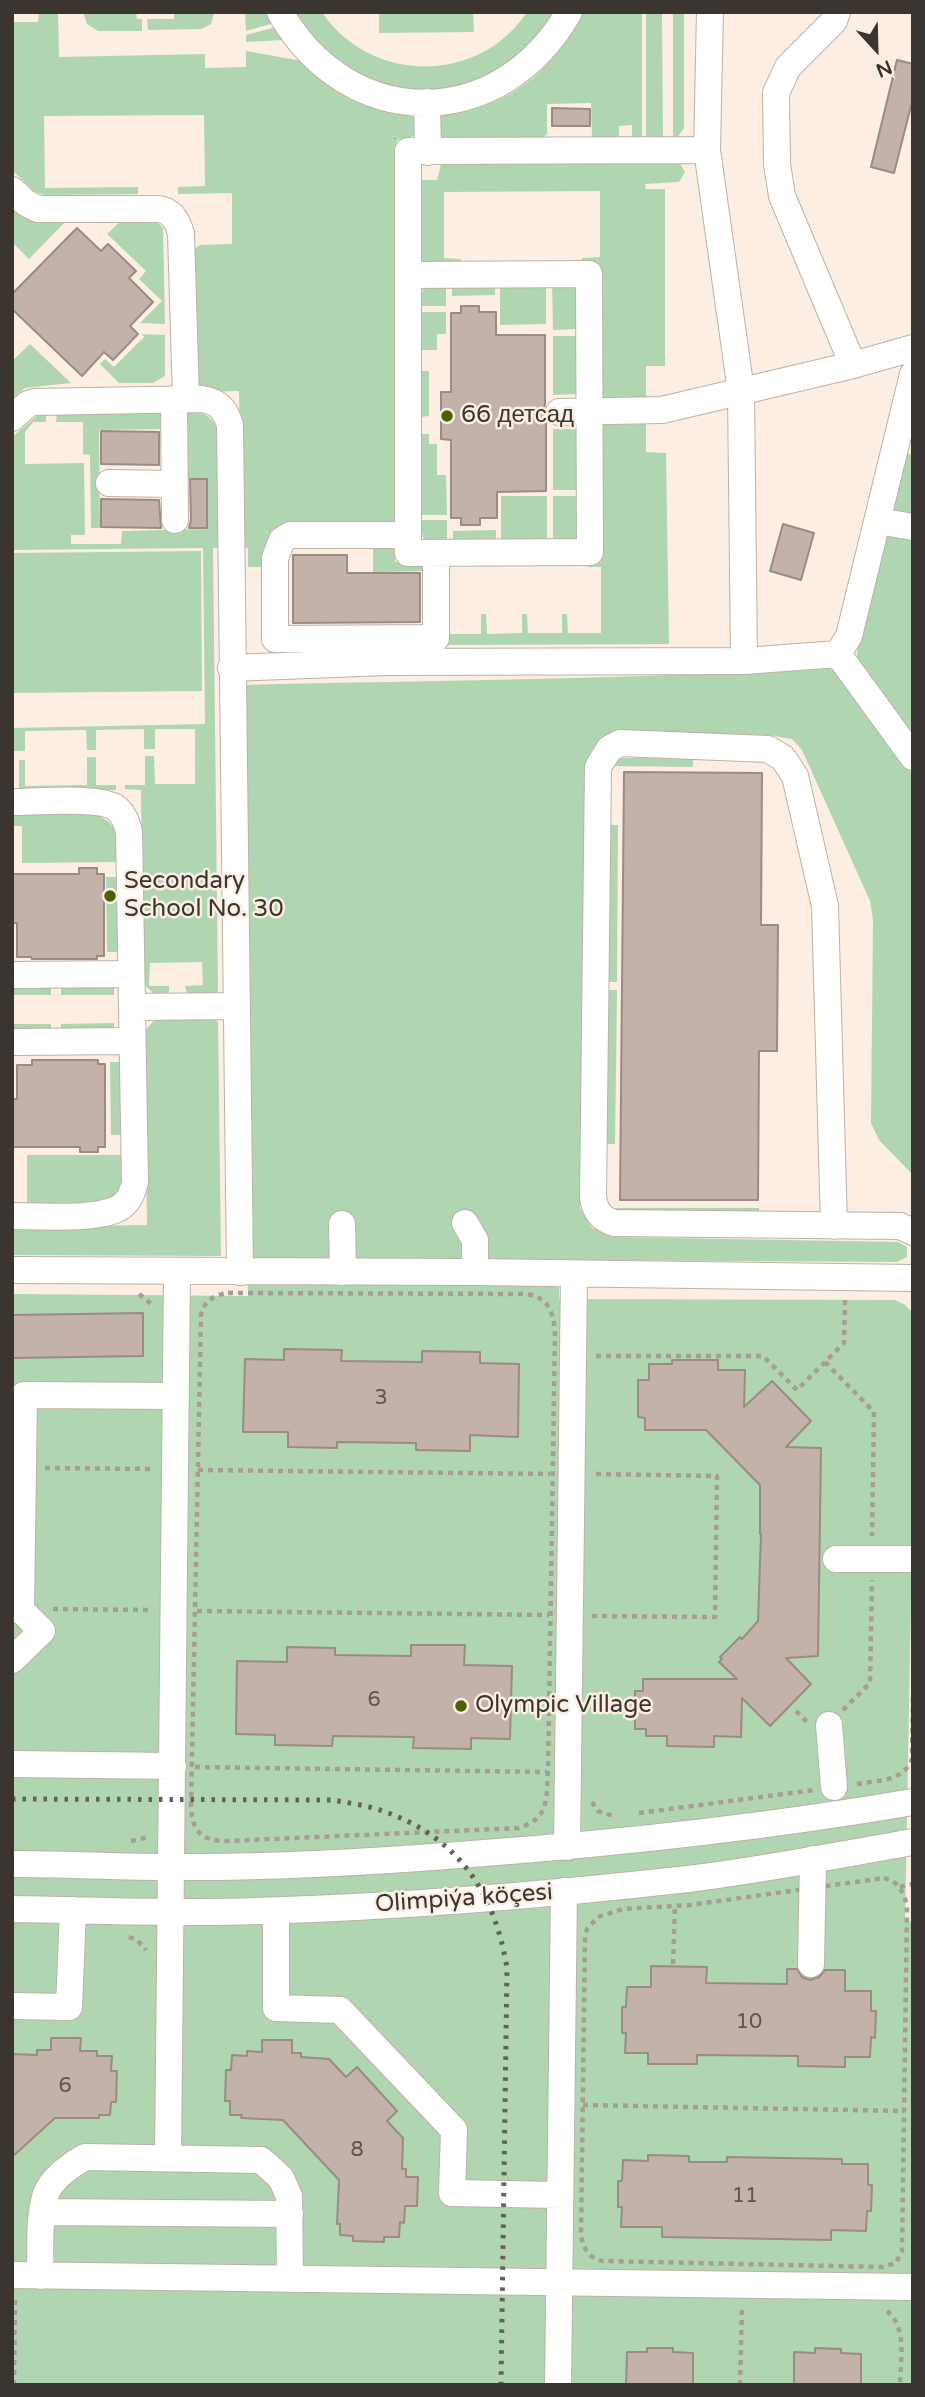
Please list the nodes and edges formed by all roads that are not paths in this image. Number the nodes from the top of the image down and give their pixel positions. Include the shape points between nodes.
1 (280, 12) edge
2 (569, 12) edge
3 (710, 12) edge
4 (837, 12) edge
5 (427, 102) junction
6 (707, 150) junction
7 (428, 152) junction
8 (12, 190) edge
9 (408, 275) junction
10 (913, 348) edge
11 (853, 365) junction
12 (913, 374) edge
13 (741, 391) junction
14 (180, 399) junction
15 (559, 412) dead end
16 (589, 412) junction
17 (12, 418) edge
18 (905, 441) edge
19 (108, 483) dead end
20 (174, 484) junction
21 (175, 520) dead end
22 (878, 520) junction
23 (913, 527) edge
24 (408, 535) junction
25 (436, 553) junction
26 (838, 654) junction
27 (744, 661) junction
28 (231, 668) junction
29 (913, 757) edge
30 (12, 802) edge
31 (131, 974) junction
32 (12, 975) edge
33 (236, 1006) junction
34 (132, 1007) junction
35 (132, 1041) junction
36 (12, 1042) edge
37 (12, 1216) edge
38 (466, 1223) dead end
39 (342, 1224) dead end
40 (834, 1226) junction
41 (913, 1232) edge
42 (12, 1270) edge
43 (177, 1272) junction
44 (240, 1272) junction
45 (343, 1272) junction
46 (475, 1272) junction
47 (574, 1274) junction
48 (913, 1278) edge
49 (18, 1394) edge
50 (176, 1396) junction
51 (835, 1559) dead end
52 (913, 1559) edge
53 (12, 1660) edge
54 (829, 1725) road end
55 (12, 1764) edge
56 (182, 1766) junction
57 (834, 1787) road end
58 (913, 1802) edge
59 (913, 1842) edge
60 (567, 1847) junction
61 (813, 1859) junction
62 (12, 1864) edge
63 (172, 1867) junction
64 (564, 1891) junction
65 (12, 1909) edge
66 (72, 1910) junction
67 (276, 1911) junction
68 (171, 1912) junction
69 (811, 1964) dead end
70 (12, 2006) edge
71 (168, 2158) junction
72 (560, 2195) junction
73 (43, 2212) junction
74 (290, 2214) junction
75 (40, 2276) junction
76 (289, 2279) junction
77 (560, 2283) junction
78 (14, 2285) edge
79 (913, 2287) edge
80 (558, 2385) edge

1 - 5 street via 306,51 344,81 388,99
2 - 5 street via 542,51 505,81 483,92
3 - 6 street
4 - 11 street via 834,21 788,67 776,93 778,164 782,195
5 - 7 street
6 - 7 street
6 - 13 street
7 - 9 street via 408,151
8 - 14 street via 38,209 159,209 174,218 181,234
9 - 16 street via 589,274
9 - 24 street
10 - 11 street
11 - 13 street
12 - 18 street
13 - 16 street via 646,412
13 - 27 street
14 - 17 street via 34,402
14 - 20 street
14 - 28 street via 222,406 230,425
15 - 16 street
16 - 25 street via 590,552
18 - 22 street
19 - 20 street
20 - 21 street
22 - 23 street
22 - 26 street via 849,636
24 - 25 street via 408,553
24 - 25 street via 290,535 282,540 275,558 275,639 436,638
26 - 27 street
26 - 29 street
27 - 28 street via 386,662
28 - 33 street
30 - 31 street via 97,801 114,806 124,817 129,832
31 - 32 street
31 - 34 street
33 - 34 street
33 - 44 street
34 - 35 street
35 - 36 street
35 - 37 street via 135,1182 130,1198 103,1214
38 - 46 street via 475,1240
39 - 45 street
40 - 40 street via 614,1223 602,1219 596,1210 598,767 609,749 620,743 768,749 783,758 795,776 825,906
40 - 41 street via 900,1226
42 - 43 street
43 - 44 street
43 - 50 street
44 - 45 street
45 - 46 street
46 - 47 street
47 - 48 street
47 - 60 street via 581,1474
49 - 50 street
49 - 53 street via 21,1610 42,1631
50 - 56 street via 187,1470 170,1608
51 - 52 street
54 - 57 street
55 - 56 street
56 - 63 street
58 - 60 street, Olimpiýa köçesi
59 - 61 street, Olimpiýa köçesi
60 - 63 street, Olimpiýa köçesi via 369,1862
61 - 64 street, Olimpiýa köçesi via 675,1893
61 - 69 street
62 - 63 street, Olimpiýa köçesi
63 - 68 street
64 - 67 street, Olimpiýa köçesi
64 - 72 street
65 - 66 street, Olimpiýa köçesi
66 - 68 street, Olimpiýa köçesi
66 - 70 street via 69,2007
67 - 68 street, Olimpiýa köçesi
67 - 72 street via 276,2008 340,2010 454,2130 452,2193
68 - 71 street
71 - 73 street via 85,2157 46,2191
71 - 74 street via 261,2160 281,2178
72 - 77 street
73 - 74 street
73 - 75 street
74 - 76 street
75 - 76 street
75 - 78 street
76 - 77 street
77 - 79 street
77 - 80 street

